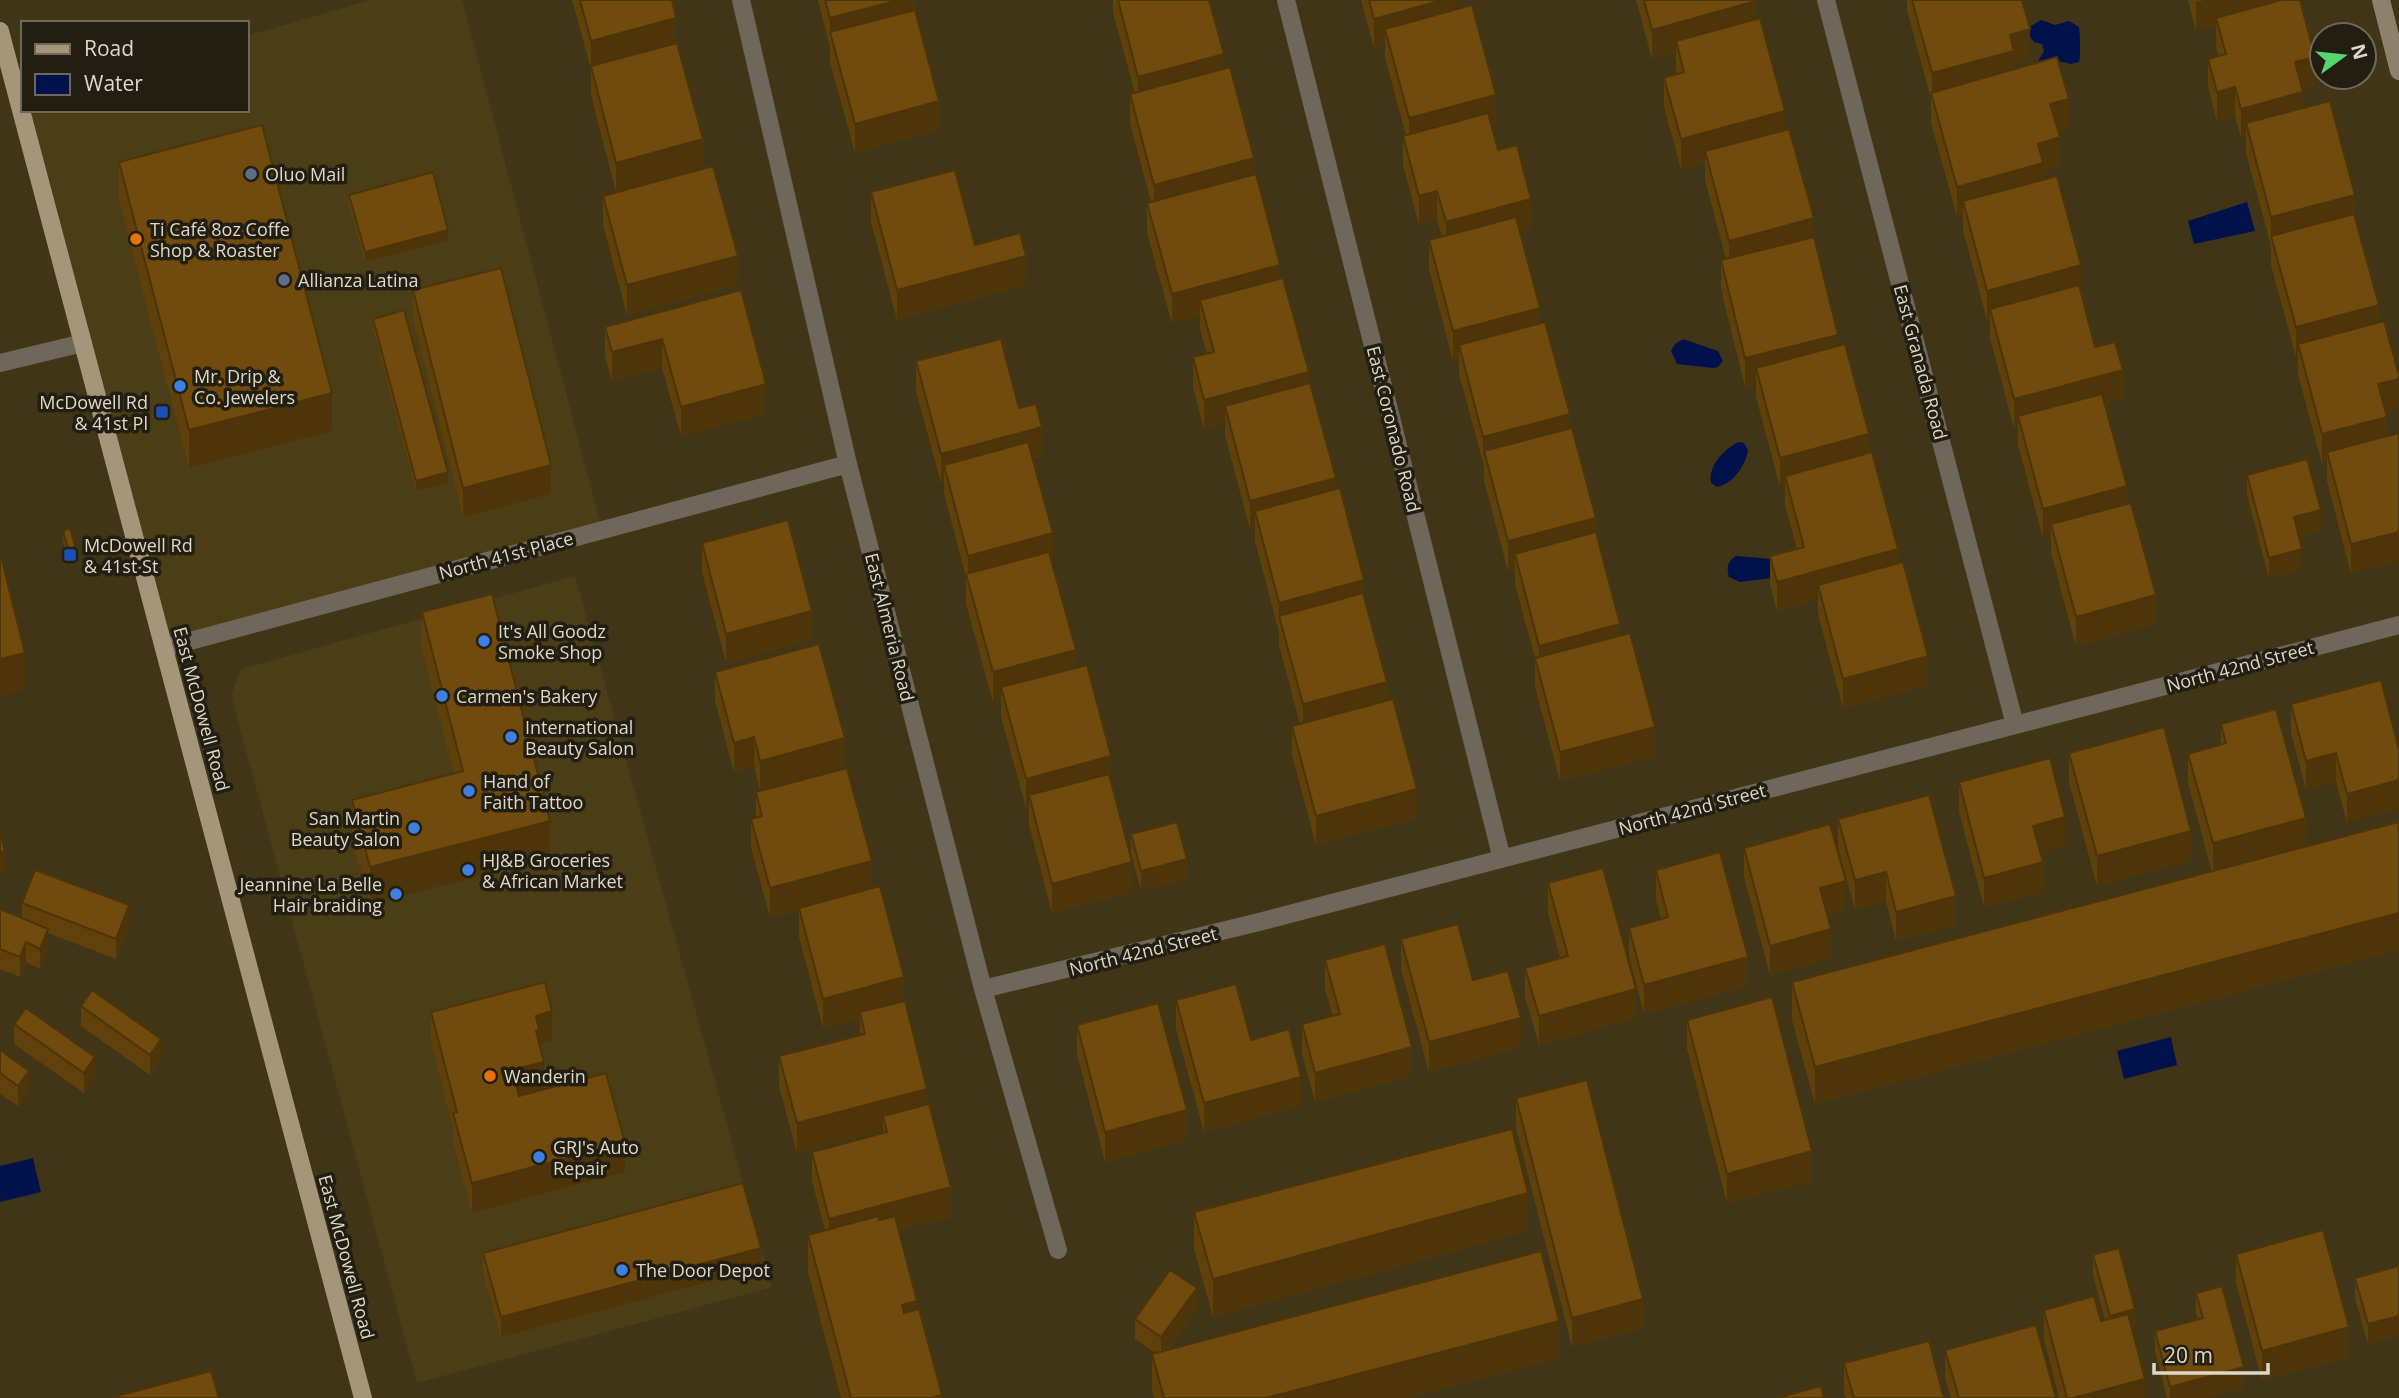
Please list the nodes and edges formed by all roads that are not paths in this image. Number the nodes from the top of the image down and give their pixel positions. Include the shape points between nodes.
1 (741, 0) edge
2 (1286, 0) edge
3 (1826, 0) edge
4 (2381, 0) edge
5 (0, 31) edge
6 (2399, 71) edge
7 (21, 110) edge
8 (22, 112) edge
9 (83, 343) junction
10 (0, 363) edge
11 (848, 464) junction
12 (2399, 625) edge
13 (164, 648) junction
14 (2015, 725) junction
15 (1502, 859) junction
16 (983, 989) junction
17 (1058, 1250) dead end
18 (363, 1398) edge

1 - 11 street, East Almeria Road
2 - 15 street, East Coronado Road
3 - 14 street, East Granada Road
4 - 6 street
5 - 7 main road, East McDowell Road
8 - 9 main road, East McDowell Road
9 - 10 street
9 - 13 main road, East McDowell Road
11 - 13 street, North 41st Place
11 - 16 street, East Almeria Road
12 - 14 street, North 42nd Street
13 - 18 main road, East McDowell Road
14 - 15 street, North 42nd Street
15 - 16 street, North 42nd Street
16 - 17 street, East Almeria Road

